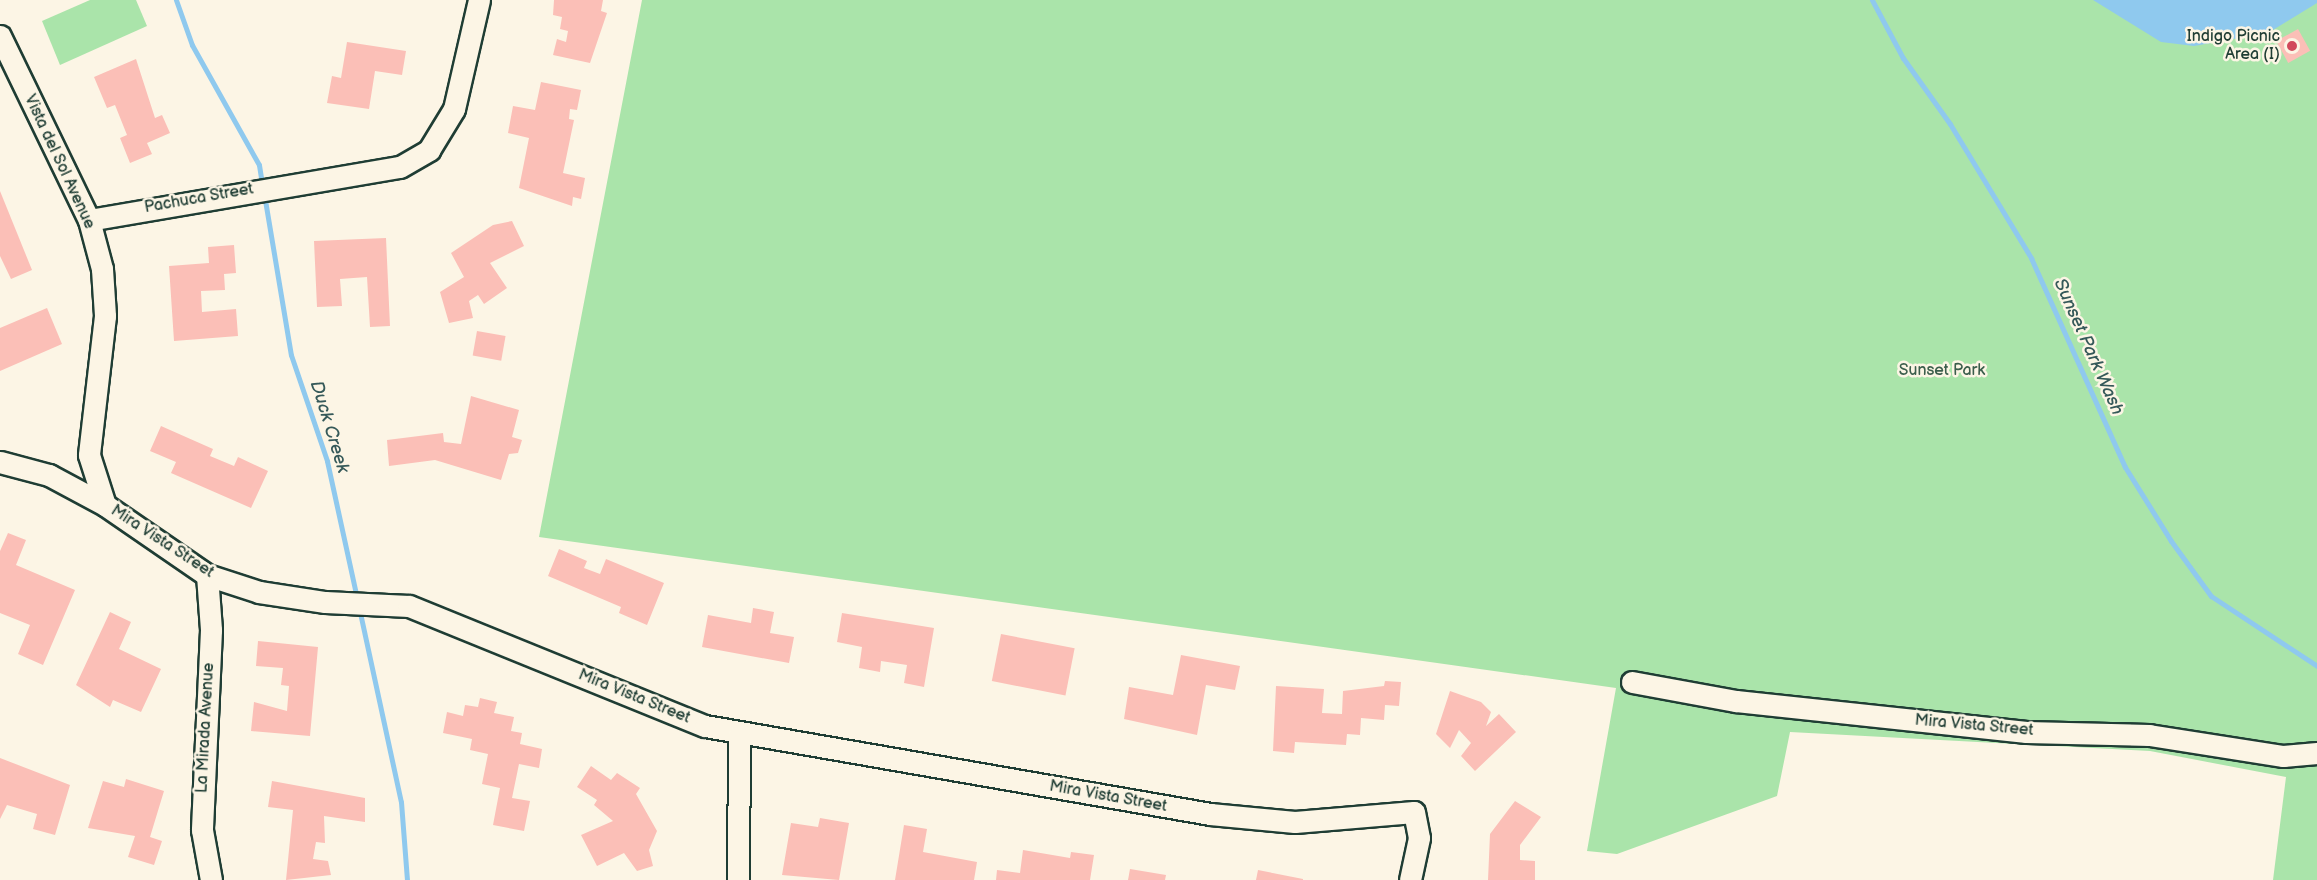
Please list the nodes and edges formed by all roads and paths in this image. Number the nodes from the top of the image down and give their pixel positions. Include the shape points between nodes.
1 (479, 0) edge
2 (0, 36) edge
3 (89, 220) junction
4 (0, 462) edge
5 (105, 505) junction
6 (207, 575) junction
7 (1632, 682) dead end
8 (738, 734) junction
9 (2317, 753) edge
10 (211, 880) edge
11 (738, 880) edge
12 (1410, 880) edge

1 - 3 street, Pachuca Street via 454,109 429,150 399,167
2 - 3 street, Vista del Sol Avenue
3 - 5 street, Vista del Sol Avenue via 102,269 105,316 89,455
4 - 5 street, Mira Vista Street via 49,475
5 - 6 street, Mira Vista Street
6 - 8 street, Mira Vista Street via 260,592 325,602 409,606 518,647 651,707
6 - 10 street, La Mirada Avenue via 211,630 202,830
7 - 9 street, Mira Vista Street via 1736,701 2026,732 2150,735 2283,756
8 - 11 street
8 - 12 street, Mira Vista Street via 1210,814 1295,822 1414,812 1419,838

